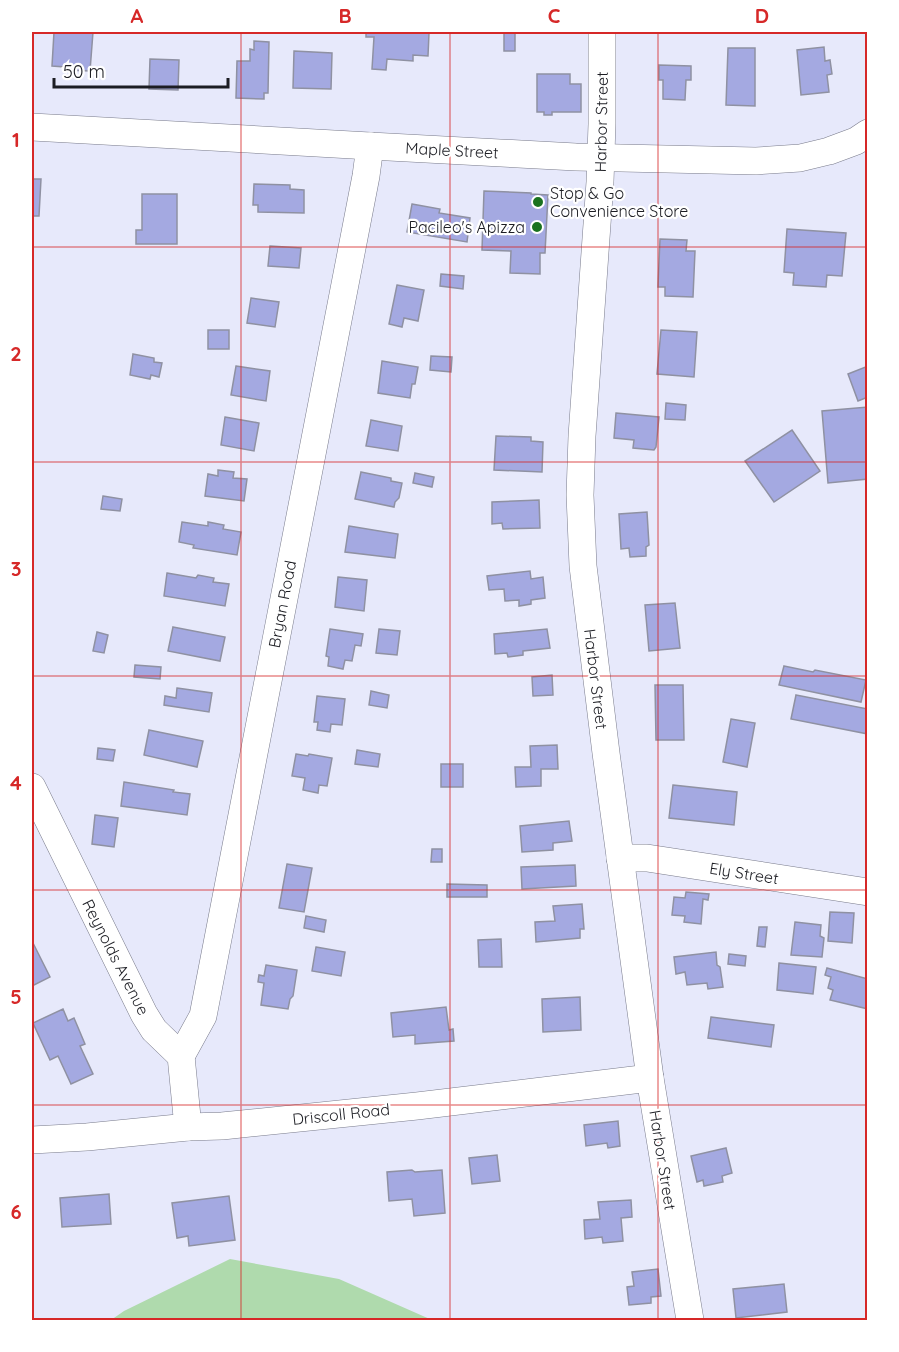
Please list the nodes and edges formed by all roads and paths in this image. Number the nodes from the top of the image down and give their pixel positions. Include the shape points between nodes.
1 (602, 32) edge
2 (32, 127) edge
3 (867, 134) edge
4 (370, 146) junction
5 (601, 158) junction
6 (32, 787) edge
7 (620, 858) junction
8 (867, 892) edge
9 (181, 1056) junction
10 (650, 1078) junction
11 (188, 1127) junction
12 (32, 1140) edge
13 (690, 1320) edge

1 - 5 street, Harbor Street
2 - 4 street, Maple Street
3 - 5 street, Maple Street via 829,152 800,158
4 - 5 street, Maple Street
4 - 9 street, Bryan Road via 203,1016
5 - 7 street, Harbor Street via 580,495 590,630
6 - 9 street, Reynolds Avenue via 144,1014 154,1030
7 - 8 street, Ely Street via 647,858
7 - 10 street, Harbor Street
9 - 11 street
10 - 11 street, Driscoll Road
10 - 13 street, Harbor Street
11 - 12 street, Driscoll Road

